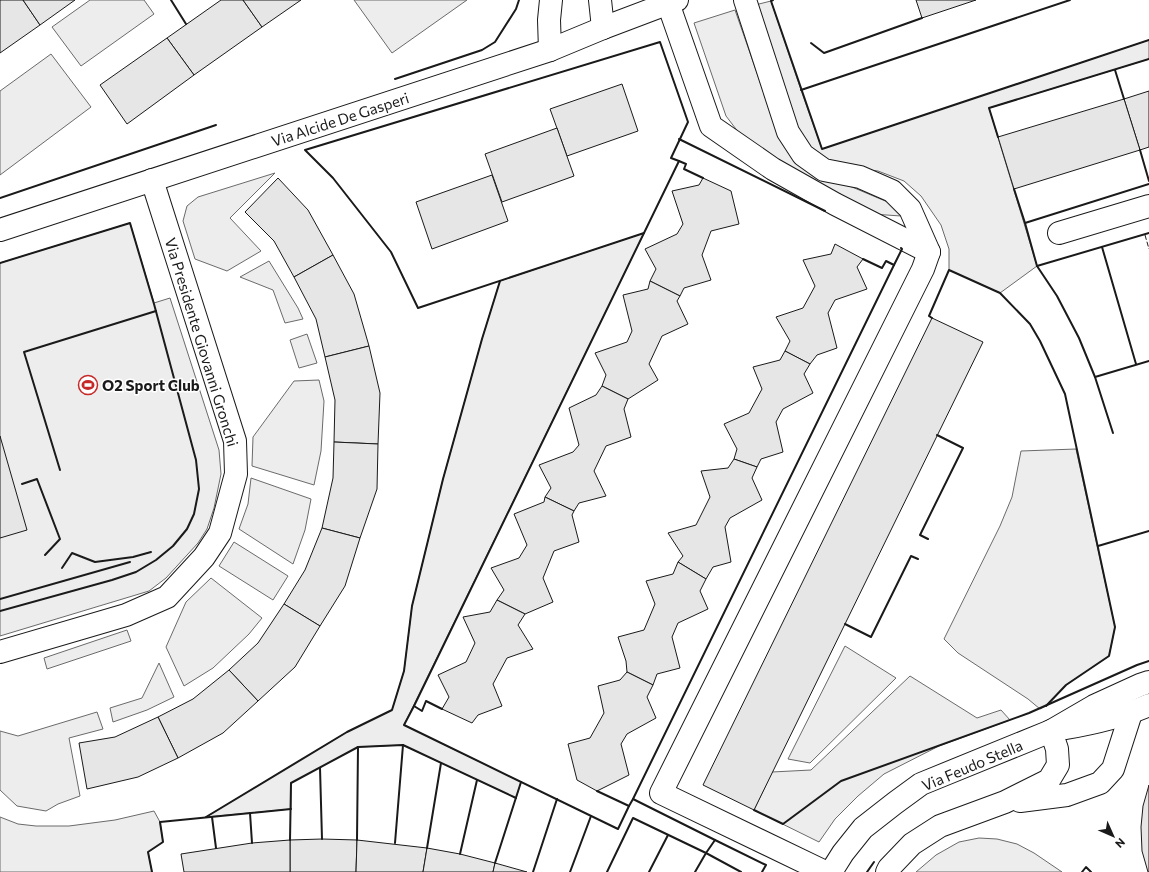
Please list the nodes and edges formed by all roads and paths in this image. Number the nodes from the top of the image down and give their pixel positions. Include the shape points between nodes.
1 (551, 0) edge
2 (600, 0) edge
3 (745, 0) edge
4 (673, 2) edge
5 (603, 28) junction
6 (550, 50) junction
7 (152, 180) junction
8 (1149, 206) edge
9 (0, 230) edge
10 (1059, 233) dead end
11 (929, 252) junction
12 (0, 652) edge
13 (1149, 682) edge
14 (1140, 709) edge
15 (1051, 731) junction
16 (1005, 802) junction
17 (825, 872) edge
18 (831, 872) edge
19 (887, 872) edge

1 - 6 street
2 - 5 street
3 - 11 street via 788,132 803,155 824,170 860,177 892,191 910,209
4 - 5 street, Via Alcide De Gasperi
4 - 11 street via 711,126 773,169
5 - 6 street, Via Alcide De Gasperi
6 - 7 street, Via Alcide De Gasperi
7 - 9 street, Via Alcide De Gasperi
7 - 12 street, Via Presidente Giovanni Gronchi via 235,441 236,474 220,533 204,557 167,597 126,615
8 - 10 street
11 - 17 street via 923,269 661,794
13 - 15 street, Via Feudo Stella via 1094,706
14 - 15 street, Via Feudo Stella via 1100,722
14 - 16 street via 1112,769 1100,783 1067,795
15 - 16 street via 1057,749 1058,765 1049,780
15 - 18 street, Via Feudo Stella via 921,784 863,828
16 - 19 street via 940,826 912,844

